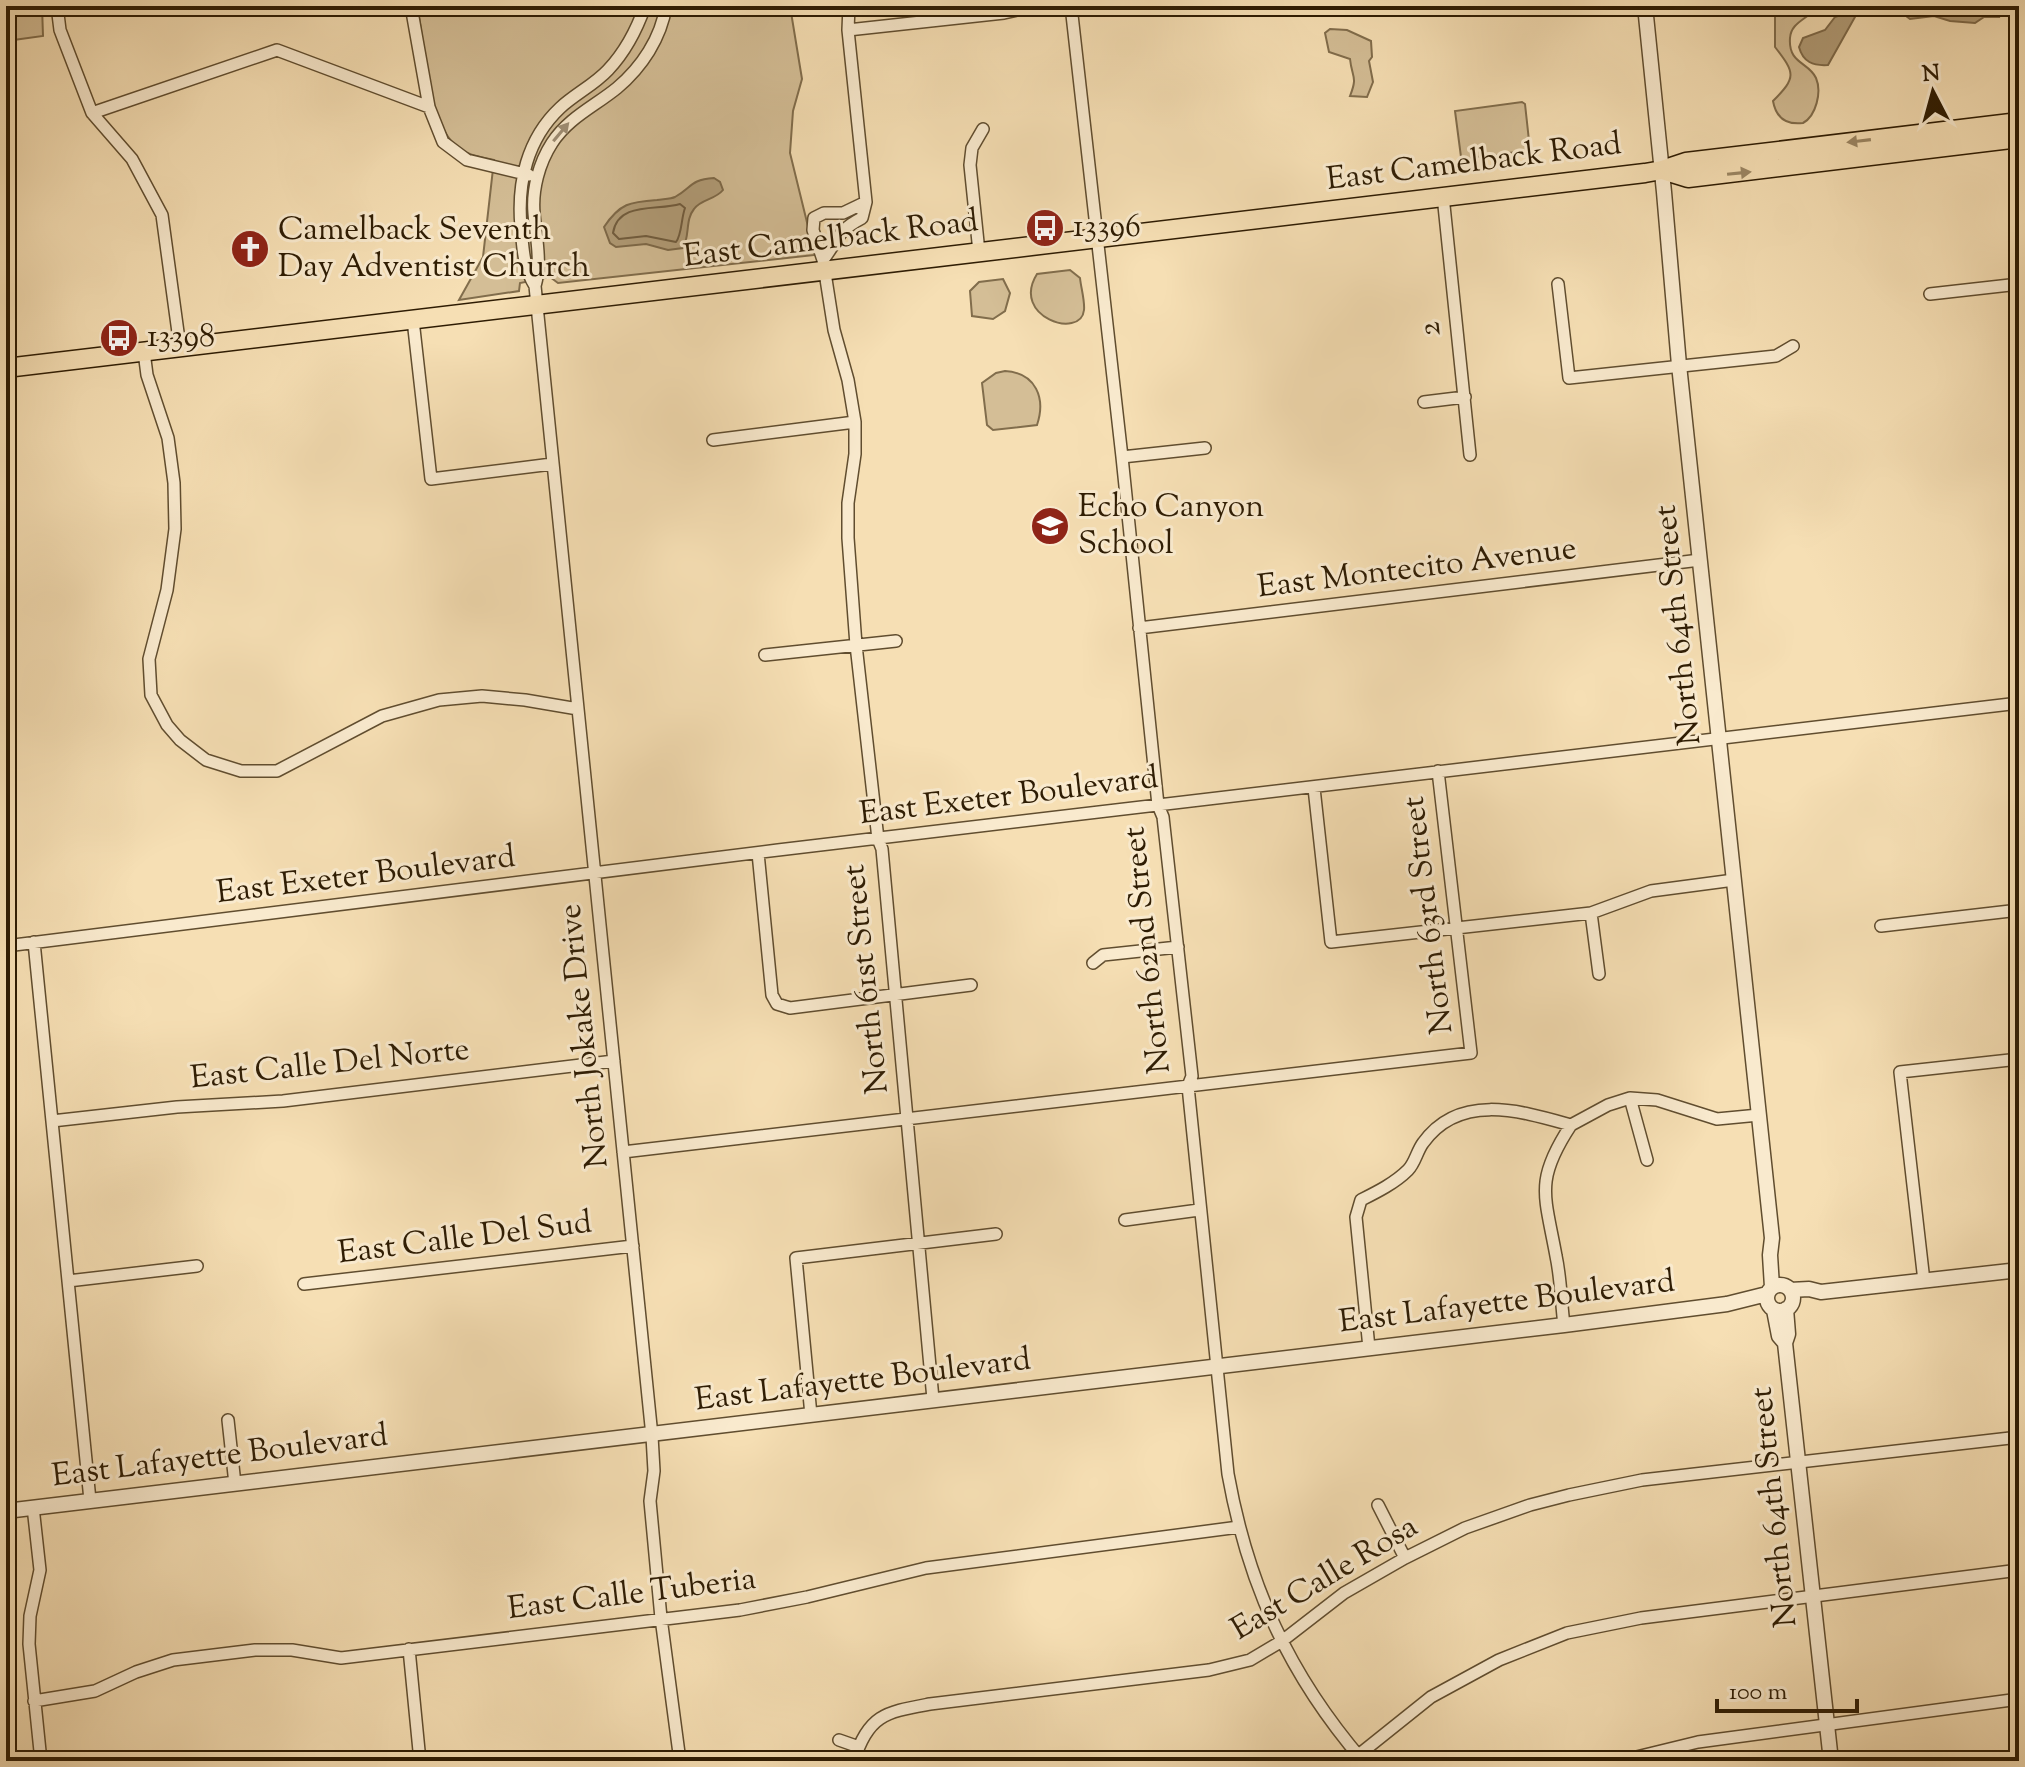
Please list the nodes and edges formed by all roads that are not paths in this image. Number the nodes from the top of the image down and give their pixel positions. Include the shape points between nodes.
1 (57, 6) edge
2 (411, 6) edge
3 (645, 6) edge
4 (666, 6) edge
5 (849, 6) edge
6 (1018, 6) edge
7 (1071, 6) edge
8 (1645, 6) edge
9 (848, 30) junction
10 (429, 107) junction
11 (92, 113) junction
12 (2019, 122) edge
13 (983, 129) dead end
14 (2019, 138) edge
15 (1946, 139) junction
16 (1662, 170) junction
17 (523, 174) junction
18 (538, 177) junction
19 (1443, 196) junction
20 (866, 202) junction
21 (835, 213) junction
22 (842, 230) junction
23 (1097, 237) junction
24 (979, 252) junction
25 (823, 265) junction
26 (1558, 284) dead end
27 (2019, 284) edge
28 (535, 286) junction
29 (1930, 294) dead end
30 (537, 306) junction
31 (413, 320) junction
32 (1793, 346) dead end
33 (180, 347) junction
34 (144, 352) junction
35 (1679, 365) junction
36 (6, 368) edge
37 (1465, 397) junction
38 (1424, 402) dead end
39 (855, 422) junction
40 (713, 440) dead end
41 (1205, 448) dead end
42 (1470, 455) dead end
43 (1122, 457) junction
44 (552, 464) junction
45 (1700, 560) junction
46 (1139, 628) junction
47 (896, 641) dead end
48 (856, 645) junction
49 (765, 655) dead end
50 (2019, 703) edge
51 (578, 709) junction
52 (1720, 739) junction
53 (1438, 771) junction
54 (1314, 788) junction
55 (1158, 805) junction
56 (878, 839) junction
57 (758, 853) junction
58 (595, 874) junction
59 (1734, 880) junction
60 (2019, 910) edge
61 (1591, 913) junction
62 (1881, 926) dead end
63 (1456, 928) junction
64 (34, 942) junction
65 (6, 946) edge
66 (1178, 947) junction
67 (1093, 963) dead end
68 (1599, 974) dead end
69 (971, 985) dead end
70 (896, 995) junction
71 (2019, 1059) edge
72 (614, 1061) junction
73 (1188, 1086) junction
74 (1630, 1098) junction
75 (1759, 1115) junction
76 (907, 1120) junction
77 (52, 1121) junction
78 (1571, 1125) junction
79 (623, 1152) junction
80 (1647, 1160) dead end
81 (1199, 1210) junction
82 (1125, 1220) dead end
83 (996, 1234) dead end
84 (918, 1243) junction
85 (633, 1246) junction
86 (197, 1266) dead end
87 (2019, 1270) edge
88 (68, 1281) junction
89 (1924, 1281) junction
90 (304, 1284) dead end
91 (1779, 1298) junction
92 (1564, 1325) junction
93 (1369, 1348) junction
94 (1215, 1367) junction
95 (933, 1399) junction
96 (811, 1415) junction
97 (228, 1420) dead end
98 (652, 1436) junction
99 (2019, 1437) edge
100 (1798, 1462) junction
101 (235, 1484) junction
102 (90, 1500) junction
103 (1378, 1505) dead end
104 (33, 1507) junction
105 (6, 1511) edge
106 (1239, 1527) junction
107 (1405, 1558) junction
108 (2019, 1570) edge
109 (1812, 1594) junction
110 (661, 1618) junction
111 (1282, 1641) junction
112 (409, 1649) junction
113 (2019, 1699) edge
114 (34, 1701) junction
115 (1827, 1726) junction
116 (839, 1740) dead end
117 (859, 1747) junction
118 (1357, 1759) edge
119 (41, 1761) edge
120 (420, 1761) edge
121 (680, 1761) edge
122 (854, 1761) edge
123 (1620, 1761) edge
124 (1831, 1761) edge

1 - 11 street via 60,30
2 - 10 street
3 - 17 street via 610,67 538,134
18 -> 4 street via 551,144 570,121 616,89 645,60
5 - 9 street
6 - 9 street via 1004,13
7 - 23 street, North 62nd Street
8 - 16 street, North 64th Street
9 - 20 street
10 - 11 street via 277,50
10 - 17 street via 443,142 467,160
11 - 33 street via 132,159 162,215
12 - 15 main road, East Camelback Road
13 - 24 street via 970,165
14 - 15 main road, East Camelback Road
15 - 16 main road, East Camelback Road via 1688,178
16 - 19 main road, East Camelback Road
16 - 35 street, North 64th Street
17 - 18 street
17 - 28 street via 522,238 526,271
18 - 28 street via 533,209 540,269
19 - 23 main road, East Camelback Road
19 - 37 street, 2
20 - 21 street
20 - 22 street via 862,218
21 - 22 street
21 - 25 street, North 61st Street via 814,218
22 - 25 street
23 - 24 main road, East Camelback Road
23 - 43 street, North 62nd Street
24 - 25 main road, East Camelback Road
25 - 30 main road, East Camelback Road
25 - 39 street, North 61st Street
26 - 35 street via 1569,378
27 - 29 street
28 - 30 street, North Jokake Drive
30 - 31 main road, East Camelback Road
30 - 44 street, North Jokake Drive
31 - 33 main road, East Camelback Road
31 - 44 street via 431,479
32 - 35 street via 1776,356
33 - 34 main road, East Camelback Road
34 - 36 main road, East Camelback Road
34 - 51 street via 168,438 175,529 167,590 149,659 151,695 180,740 206,760 241,771 277,771 382,716 439,700 482,696
35 - 45 street, North 64th Street
37 - 38 street
37 - 42 street, 2
39 - 40 street
39 - 48 street, North 61st Street via 847,530
41 - 43 street
43 - 46 street, North 62nd Street
44 - 51 street, North Jokake Drive
45 - 46 street, East Montecito Avenue
45 - 52 street, North 64th Street
46 - 55 street, North 62nd Street
47 - 48 street
48 - 49 street
48 - 56 street, North 61st Street
50 - 52 street, East Exeter Boulevard
51 - 58 street, North Jokake Drive
52 - 53 street, East Exeter Boulevard
52 - 59 street, North 64th Street
53 - 54 street, East Exeter Boulevard
53 - 63 street, North 63rd Street
54 - 55 street, East Exeter Boulevard
54 - 63 street via 1331,942
55 - 56 street, East Exeter Boulevard
55 - 66 street, North 62nd Street
56 - 57 street, East Exeter Boulevard
56 - 70 street, North 61st Street
57 - 58 street, East Exeter Boulevard
57 - 70 street via 777,1004 790,1008
58 - 64 street, East Exeter Boulevard
58 - 72 street, North Jokake Drive
59 - 61 street via 1651,891
59 - 75 street, North 64th Street
60 - 62 street
61 - 63 street
61 - 68 street
63 - 73 street, North 63rd Street via 1471,1053
64 - 65 street, East Exeter Boulevard
64 - 77 street
66 - 67 street via 1103,955
66 - 73 street, North 62nd Street via 1192,1076
69 - 70 street
70 - 76 street, North 61st Street
71 - 89 street via 1900,1072
72 - 77 street, East Calle Del Norte via 265,1103
72 - 79 street, North Jokake Drive
73 - 76 street
73 - 81 street, North 62nd Street
74 - 75 street via 1657,1100 1717,1119
74 - 78 street
74 - 80 street
75 - 91 street, North 64th Street via 1770,1255
76 - 79 street
76 - 84 street, North 61st Street
77 - 88 street
78 - 92 street via 1548,1166 1543,1194
78 - 93 street via 1513,1111 1460,1113 1423,1143 1409,1168 1361,1200 1356,1217
79 - 85 street, North Jokake Drive
81 - 82 street
81 - 94 street, North 62nd Street
83 - 84 street
84 - 95 street, North 61st Street
84 - 96 street via 796,1258
85 - 90 street, East Calle Del Sud
85 - 98 street, North Jokake Drive
86 - 88 street
87 - 89 street, East Lafayette Boulevard
88 - 102 street
89 - 91 street, East Lafayette Boulevard via 1809,1289
91 - 92 street, East Lafayette Boulevard
91 - 100 street, North 64th Street via 1788,1334
92 - 93 street, East Lafayette Boulevard
93 - 94 street, East Lafayette Boulevard
94 - 95 street, East Lafayette Boulevard
94 - 106 street, North 62nd Street
95 - 96 street, East Lafayette Boulevard
96 - 98 street, East Lafayette Boulevard
97 - 101 street
98 - 101 street, East Lafayette Boulevard
98 - 110 street, North Jokake Drive via 650,1501
99 - 100 street, East Calle Rosa
100 - 107 street, East Calle Rosa via 1642,1480 1569,1495 1465,1528
100 - 109 street, North 64th Street
101 - 102 street, East Lafayette Boulevard
102 - 104 street, East Lafayette Boulevard
103 - 107 street
104 - 105 street, East Lafayette Boulevard
104 - 114 street via 40,1570 29,1629
106 - 110 street, East Calle Tuberia via 940,1566 740,1610
106 - 111 street, North 62nd Street via 1252,1575
107 - 111 street, East Calle Rosa via 1344,1593
108 - 109 street
109 - 115 street, North 64th Street
109 - 118 street via 1567,1633 1499,1660 1431,1697
110 - 112 street, East Calle Tuberia
110 - 121 street, North Jokake Drive
111 - 117 street, East Calle Rosa via 1250,1660 1209,1670 888,1711
111 - 118 street, North 62nd Street via 1315,1701
112 - 114 street, East Calle Tuberia via 341,1658 255,1650 173,1660 95,1691
112 - 120 street
113 - 115 street
114 - 119 street
115 - 123 street via 1698,1742
115 - 124 street, North 64th Street
116 - 117 street
117 - 122 street

